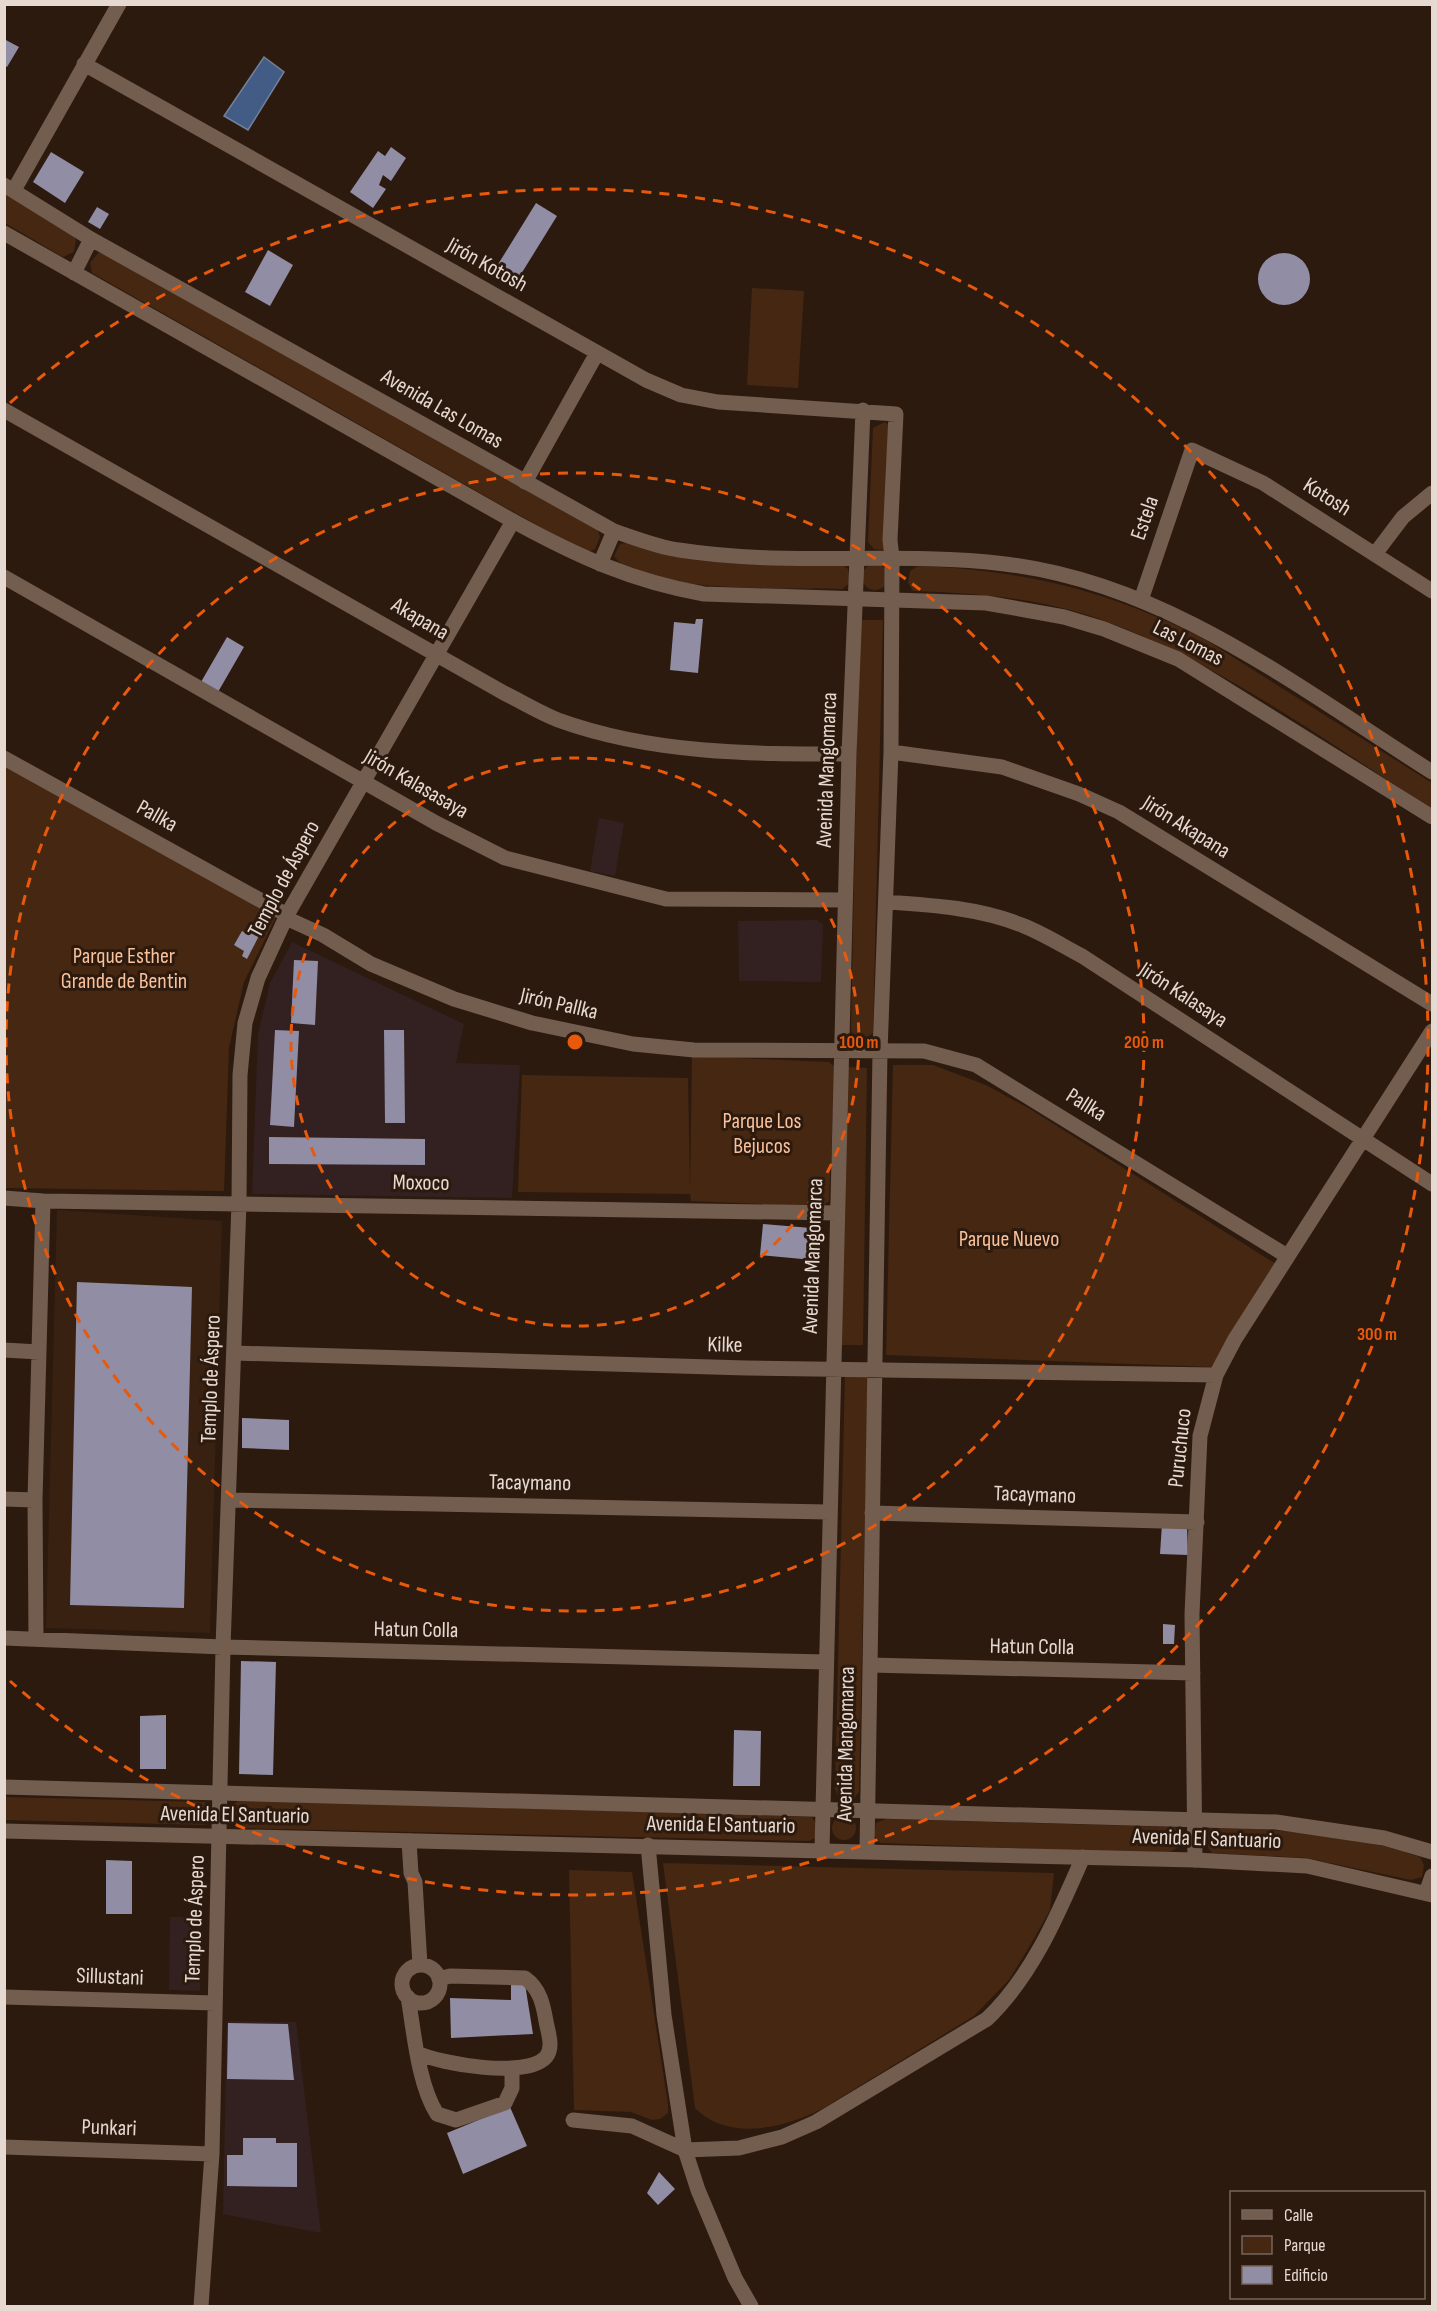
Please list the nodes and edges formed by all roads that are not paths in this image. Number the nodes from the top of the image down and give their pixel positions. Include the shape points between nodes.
1 (119, 4) edge
2 (84, 64) junction
3 (9, 188) edge
4 (4, 233) edge
5 (92, 239) junction
6 (74, 273) junction
7 (597, 353) junction
8 (4, 410) edge
9 (864, 410) junction
10 (896, 414) joint
11 (1192, 450) joint
12 (525, 482) junction
13 (1432, 493) edge
14 (513, 521) junction
15 (614, 531) junction
16 (1375, 554) junction
17 (892, 558) junction
18 (858, 559) junction
19 (600, 564) junction
20 (4, 577) edge
21 (1432, 591) edge
22 (1141, 600) junction
23 (856, 601) junction
24 (892, 601) junction
25 (437, 655) junction
26 (891, 752) junction
27 (849, 754) junction
28 (4, 758) edge
29 (1432, 772) edge
30 (364, 780) junction
31 (1432, 817) edge
32 (845, 900) junction
33 (886, 902) junction
34 (287, 916) junction
35 (1432, 1004) edge
36 (1432, 1031) edge
37 (880, 1052) junction
38 (842, 1053) junction
39 (1363, 1139) junction
40 (1432, 1184) edge
41 (4, 1198) edge
42 (43, 1201) junction
43 (239, 1203) junction
44 (837, 1213) junction
45 (1287, 1256) junction
46 (4, 1350) edge
47 (39, 1352) junction
48 (234, 1353) junction
49 (833, 1368) junction
50 (875, 1370) junction
51 (1216, 1375) junction
52 (4, 1499) edge
53 (35, 1500) junction
54 (230, 1500) junction
55 (829, 1512) junction
56 (872, 1513) junction
57 (1197, 1522) junction
58 (4, 1638) edge
59 (36, 1639) junction
60 (223, 1647) junction
61 (826, 1662) junction
62 (870, 1665) junction
63 (1193, 1673) junction
64 (4, 1787) edge
65 (220, 1794) junction
66 (823, 1810) junction
67 (867, 1812) junction
68 (1196, 1820) junction
69 (4, 1832) edge
70 (220, 1837) junction
71 (409, 1841) junction
72 (648, 1845) junction
73 (822, 1850) junction
74 (867, 1851) junction
75 (1432, 1852) edge
76 (1083, 1857) junction
77 (1195, 1860) junction
78 (1432, 1876) edge
79 (1429, 1894) edge
80 (417, 1966) junction
81 (439, 1979) junction
82 (4, 1997) edge
83 (408, 1997) junction
84 (214, 2003) junction
85 (417, 2052) junction
86 (512, 2069) junction
87 (573, 2120) dead end
88 (4, 2147) edge
89 (685, 2150) junction
90 (212, 2154) junction
91 (201, 2307) edge
92 (751, 2307) edge

1 - 2 street
2 - 3 street
2 - 7 street, Jirón Kotosh
3 - 5 street, Avenida Las Lomas
4 - 6 street
5 - 6 street
5 - 12 street, Avenida Las Lomas
6 - 14 street
7 - 9 street, Jirón Kotosh via 681,395 718,402
7 - 12 street
8 - 25 street, Akapana
9 - 10 street, Jirón Kotosh
9 - 18 street, Avenida Mangomarca
10 - 17 street, Avenida Mangomarca
11 - 16 street, Kotosh via 1263,483
11 - 22 street, Estela
12 - 15 street, Avenida Las Lomas
13 - 16 street via 1403,517
14 - 19 street
14 - 25 street, Templo de Áspero
15 - 18 street, Avenida Las Lomas via 677,550 710,554
15 - 19 street
16 - 21 street, Kotosh
17 - 18 street, Avenida Las Lomas
17 - 22 street, Las Lomas via 1007,564 1096,584
17 - 24 street, Avenida Mangomarca
18 - 23 street, Avenida Mangomarca
19 - 23 street via 659,586 704,594
20 - 30 street, Jirón Kalasasaya
22 - 29 street, Las Lomas via 1220,639
23 - 24 street
23 - 27 street, Avenida Mangomarca
24 - 26 street, Avenida Mangomarca
24 - 31 street, Las Lomas via 945,600 1024,608 1141,643 1178,659
25 - 27 street, Akapana via 557,719 618,738 732,754
25 - 30 street, Templo de Áspero
26 - 33 street, Avenida Mangomarca
26 - 35 street, Jirón Akapana via 1002,767 1089,798 1119,812
27 - 32 street, Avenida Mangomarca
28 - 34 street, Pallka
30 - 32 street, Jirón Kalasasaya via 505,858 575,877 666,899
30 - 34 street, Templo de Áspero
32 - 38 street, Avenida Mangomarca
33 - 37 street, Avenida Mangomarca
33 - 39 street, Jirón Kalasaya via 960,909 1023,926 1082,956
34 - 38 street, Jirón Pallka via 371,964 454,999 532,1023 633,1044 694,1050
34 - 43 street, Templo de Áspero via 258,978 245,1023 240,1075
36 - 39 street, Puruchuco
37 - 38 street, Pallka
37 - 45 street, Pallka via 924,1051 976,1065
37 - 50 street, Avenida Mangomarca
38 - 44 street, Avenida Mangomarca
39 - 40 street, Jirón Kalasaya
39 - 45 street, Puruchuco
41 - 42 street, Moxoco
42 - 43 street, Moxoco
42 - 47 street
43 - 44 street, Moxoco
43 - 48 street, Templo de Áspero
44 - 49 street, Avenida Mangomarca
45 - 51 street, Puruchuco
46 - 47 street
47 - 53 street
48 - 49 street, Kilke
48 - 54 street, Templo de Áspero
49 - 50 street, Kilke
49 - 55 street, Avenida Mangomarca
50 - 51 street, Kilke
50 - 56 street, Avenida Mangomarca
51 - 57 street, Puruchuco via 1200,1436
52 - 53 street
53 - 59 street
54 - 55 street, Tacaymano
54 - 60 street, Templo de Áspero
55 - 61 street, Avenida Mangomarca
56 - 57 street, Tacaymano
56 - 62 street, Avenida Mangomarca
57 - 63 street, Puruchuco
58 - 59 street, Hatun Colla
59 - 60 street, Hatun Colla
60 - 61 street, Hatun Colla
60 - 65 street, Templo de Áspero
61 - 66 street, Avenida Mangomarca
62 - 63 street, Hatun Colla
62 - 67 street, Avenida Mangomarca
63 - 68 street, Puruchuco
64 - 65 street, Avenida El Santuario
65 - 66 street, Avenida El Santuario
65 - 70 street, Templo de Áspero
66 - 67 street, Avenida El Santuario
66 - 73 street, Avenida Mangomarca
67 - 68 street, Avenida El Santuario
67 - 74 street, Avenida Mangomarca
68 - 75 street, Avenida El Santuario via 1320,1827 1384,1838
68 - 77 street, Puruchuco
69 - 70 street, Avenida El Santuario
70 - 71 street, Avenida El Santuario
70 - 84 street, Templo de Áspero
71 - 72 street, Avenida El Santuario
71 - 80 street via 415,1882
72 - 73 street, Avenida El Santuario
72 - 89 street via 664,2015
73 - 74 street, Avenida El Santuario
74 - 76 street, Avenida El Santuario
76 - 77 street, Avenida El Santuario
76 - 89 street via 1021,1982 987,2019 826,2116 782,2137 739,2148
77 - 79 street, Avenida El Santuario via 1307,1866
78 - 79 street
80 - 81 street via 432,1969
80 - 83 street via 409,1969 403,1980
81 - 83 street via 438,1991 430,2000 418,2002
81 - 86 street via 525,1978 534,1985 542,2000 551,2046 535,2064
82 - 84 street, Sillustani
83 - 85 street
84 - 90 street, Templo de Áspero
85 - 86 street via 440,2061
85 - 86 street via 431,2105 446,2119 456,2120 505,2103 512,2088
87 - 89 street via 632,2126
88 - 90 street, Punkari
89 - 92 street via 730,2267
90 - 91 street, Templo de Áspero

